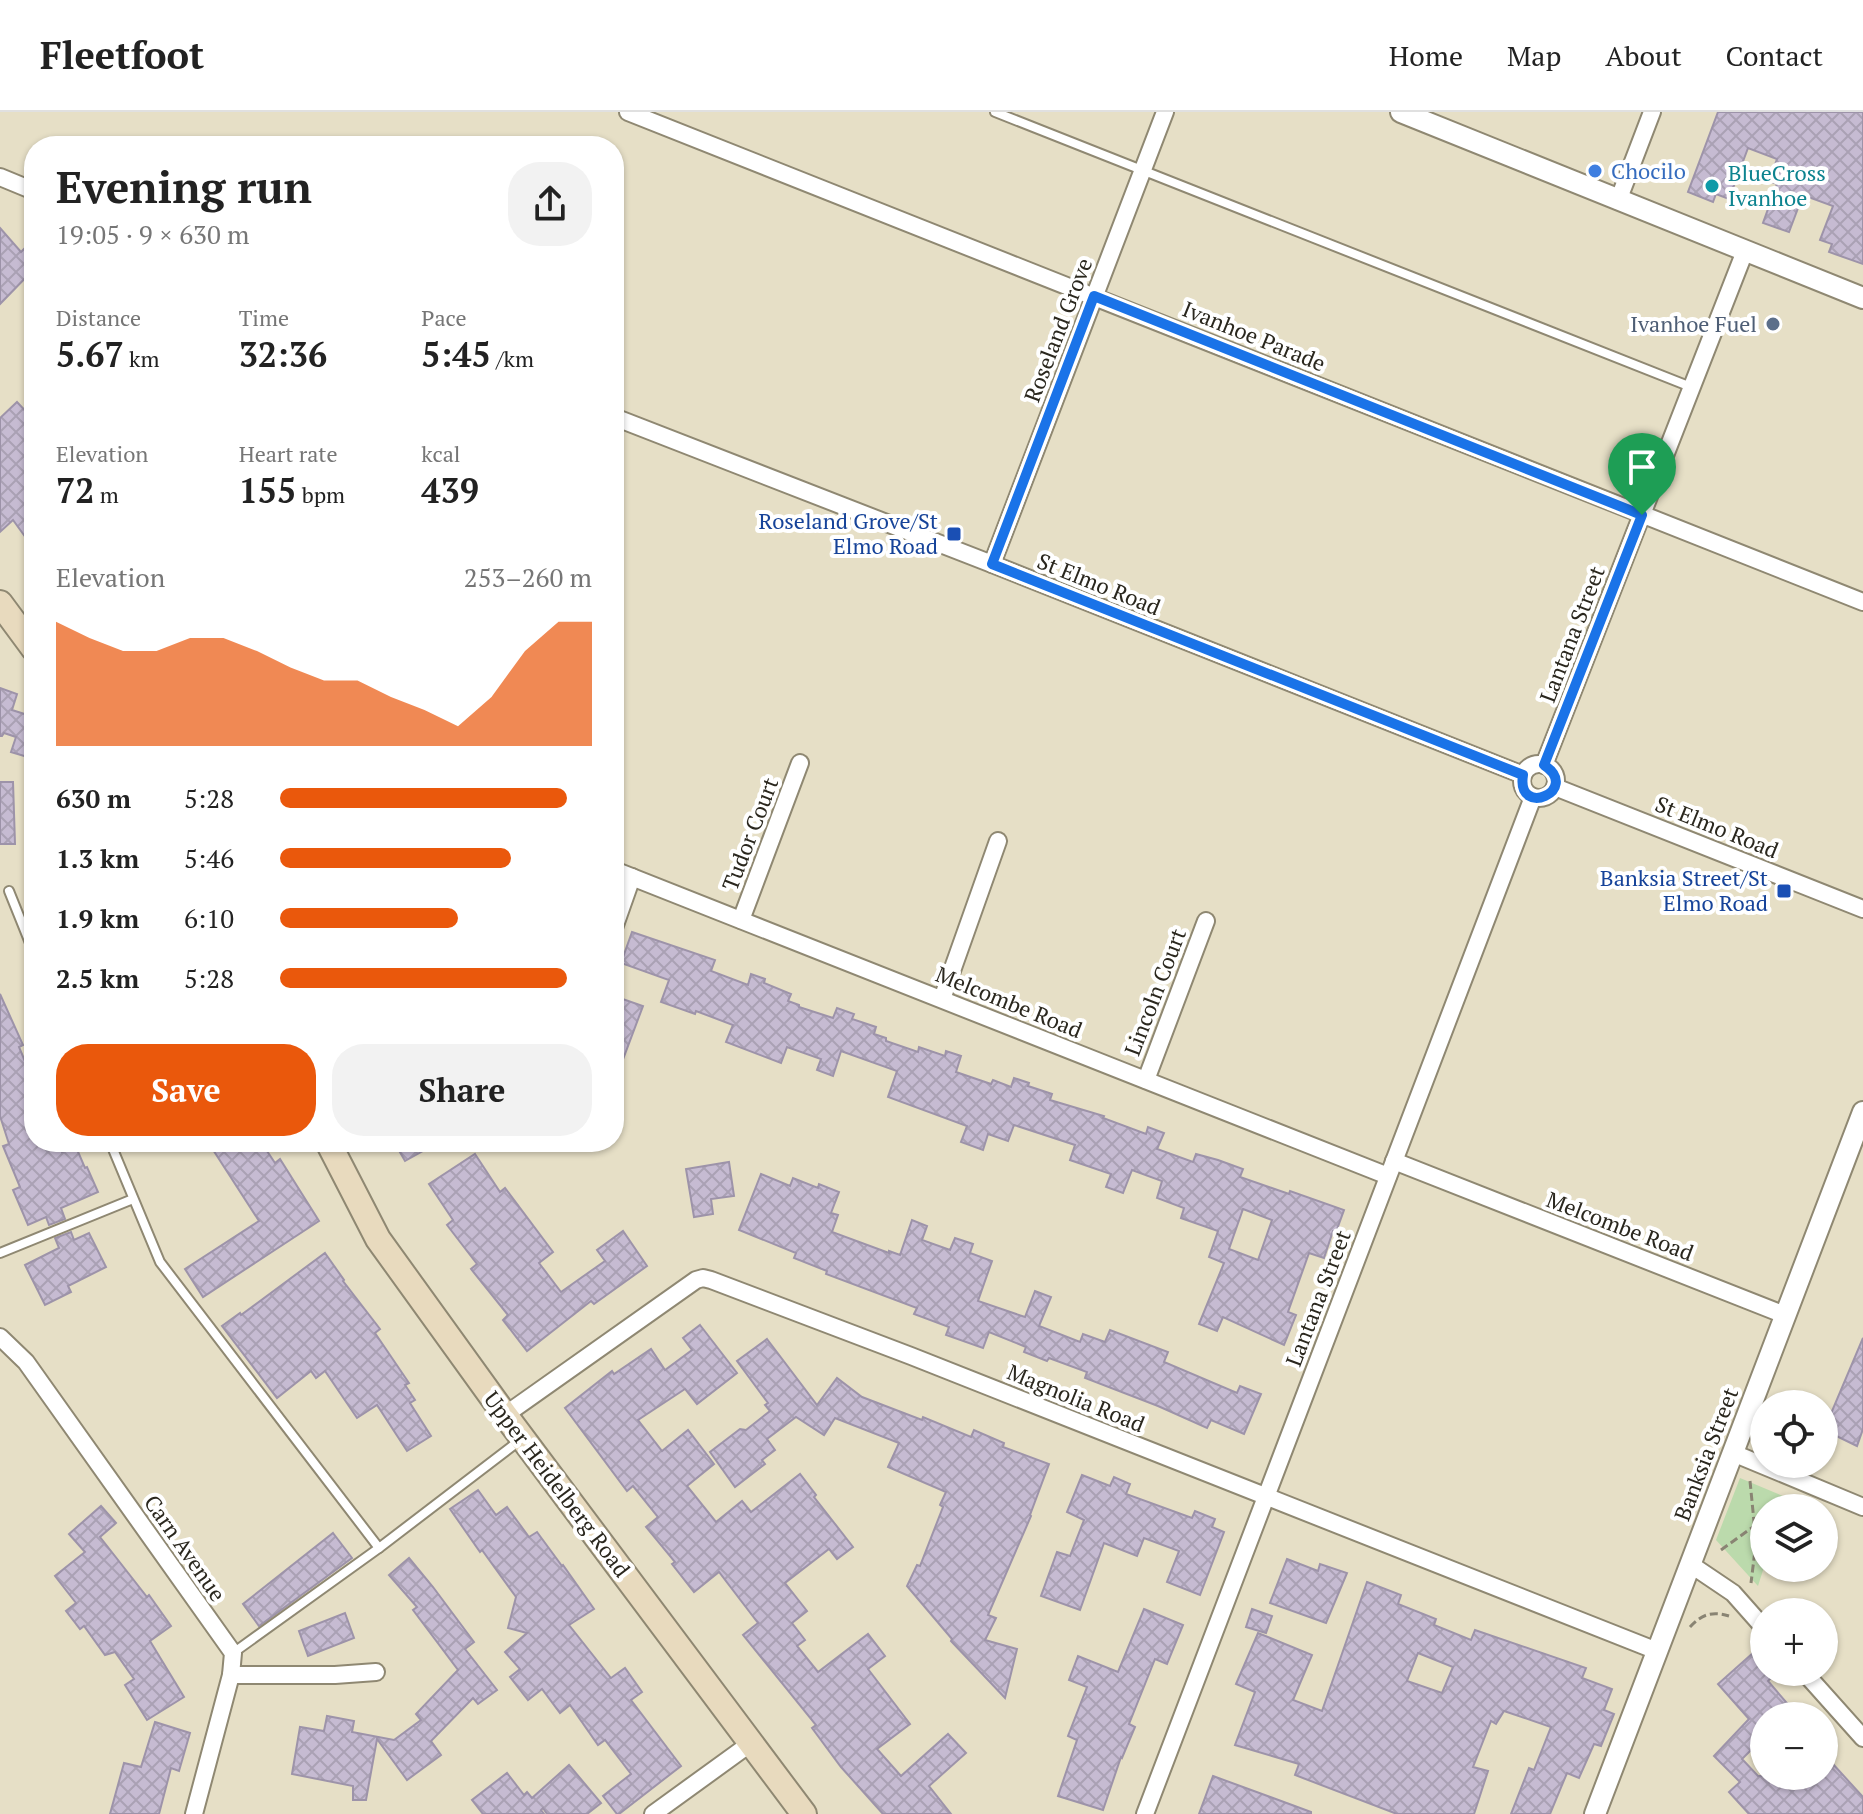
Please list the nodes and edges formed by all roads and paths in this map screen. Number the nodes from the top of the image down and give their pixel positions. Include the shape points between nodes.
1 (628, 112) edge
2 (995, 112) edge
3 (1165, 112) edge
4 (1401, 112) edge
5 (1652, 112) edge
6 (1142, 170) junction
7 (0, 177) edge
8 (24, 187) edge
9 (1618, 201) junction
10 (1745, 251) junction
11 (1094, 296) junction
12 (1863, 298) edge
13 (1692, 387) junction
14 (624, 421) edge
15 (1642, 515) junction
16 (992, 564) junction
17 (1863, 602) edge
18 (0, 603) edge
19 (24, 635) edge
20 (800, 763) dead end
21 (1544, 765) junction
22 (1523, 775) junction
23 (1555, 787) junction
24 (1533, 797) junction
25 (998, 841) dead end
26 (624, 874) edge
27 (632, 877) junction
28 (9, 891) dead end
29 (624, 900) edge
30 (1863, 909) edge
31 (741, 920) junction
32 (1206, 921) dead end
33 (24, 928) edge
34 (942, 999) junction
35 (1146, 1080) junction
36 (1863, 1112) edge
37 (114, 1152) edge
38 (333, 1152) edge
39 (1391, 1168) junction
40 (133, 1199) junction
41 (0, 1253) edge
42 (1785, 1315) junction
43 (0, 1337) edge
44 (505, 1415) junction
45 (523, 1438) junction
46 (1733, 1453) junction
47 (1750, 1481) dead end
48 (1751, 1494) edge
49 (1266, 1498) junction
50 (1863, 1507) edge
51 (1750, 1530) edge
52 (379, 1548) junction
53 (1721, 1550) dead end
54 (1690, 1564) junction
55 (1750, 1612) edge
56 (1729, 1616) dead end
57 (1690, 1627) dead end
58 (1657, 1651) junction
59 (233, 1653) junction
60 (376, 1672) dead end
61 (231, 1675) junction
62 (1817, 1686) edge
63 (1863, 1738) edge
64 (751, 1743) junction
65 (194, 1814) edge
66 (653, 1814) edge
67 (804, 1814) edge
68 (1145, 1814) edge
69 (1595, 1814) edge

1 - 11 street, Ivanhoe Parade
2 - 6 lane
3 - 6 street, Roseland Grove
4 - 9 street
5 - 9 street
6 - 11 street, Roseland Grove
6 - 13 lane
7 - 8 street
9 - 10 street
10 - 12 street
10 - 13 street, Lantana Street
11 - 15 street, Ivanhoe Parade
11 - 16 street, Roseland Grove
13 - 15 street, Lantana Street
14 - 16 street, St Elmo Road
15 - 17 street, Ivanhoe Parade
15 - 21 street, Lantana Street
16 - 22 street, St Elmo Road
18 - 19 main road
20 - 31 street, Tudor Court
21 - 22 street via 1534,765
21 - 23 street via 1555,776
22 - 24 street via 1522,786
23 - 24 street via 1543,798
23 - 30 street, St Elmo Road
24 - 39 street, Lantana Street
25 - 34 street
26 - 27 street, Melcombe Road
27 - 29 street
27 - 31 street, Melcombe Road
28 - 33 lane
31 - 34 street, Melcombe Road
32 - 35 street, Lincoln Court
34 - 35 street, Melcombe Road
35 - 39 street, Melcombe Road
36 - 42 street, Banksia Street
37 - 40 lane
38 - 44 main road, Upper Heidelberg Road via 378,1239
39 - 42 street, Melcombe Road
39 - 49 street, Lantana Street
40 - 41 lane
40 - 52 lane via 160,1262
42 - 46 street, Banksia Street
43 - 59 street, Carn Avenue via 26,1362
44 - 45 main road, Upper Heidelberg Road
44 - 49 street, Magnolia Road via 703,1278
45 - 52 lane
45 - 64 main road, Upper Heidelberg Road
46 - 50 street
46 - 54 street, Banksia Street
47 - 48 path
49 - 58 street, Magnolia Road
49 - 68 street, Lantana Street
51 - 53 path
52 - 59 lane
54 - 55 street via 1733,1593
54 - 58 street, Banksia Street
56 - 57 path via 1706,1614
58 - 69 street, Banksia Street
59 - 61 street
60 - 61 street
61 - 65 street
62 - 63 street
64 - 66 street
64 - 67 main road, Upper Heidelberg Road

